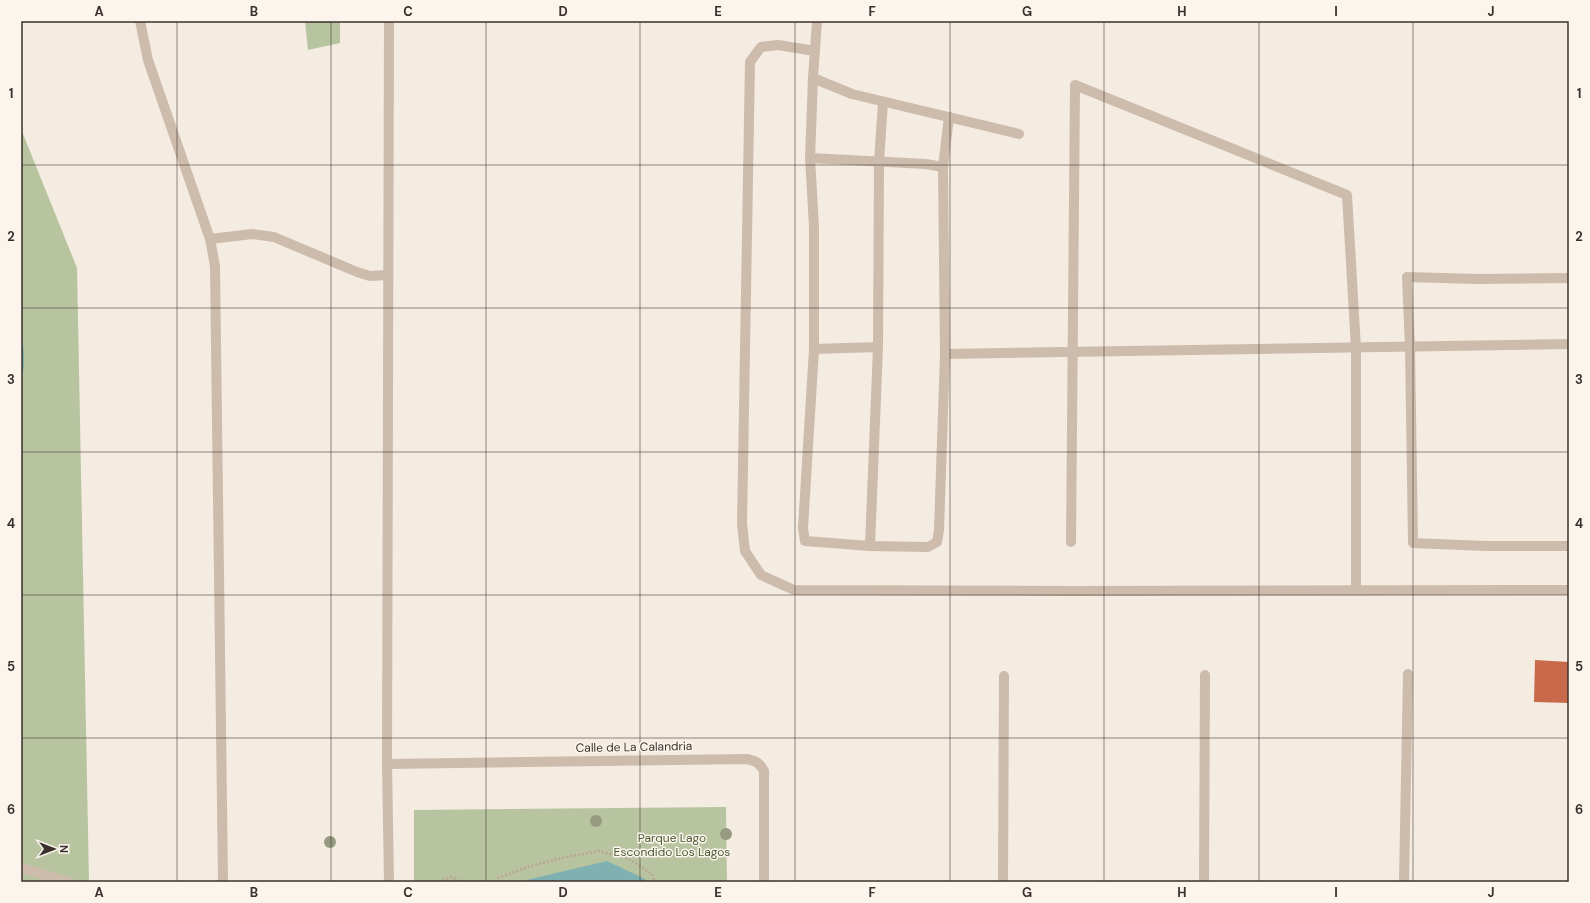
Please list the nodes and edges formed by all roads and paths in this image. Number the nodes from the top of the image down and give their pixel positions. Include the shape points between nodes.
1 (140, 21) edge
2 (389, 21) edge
3 (817, 21) edge
4 (815, 51) junction
5 (813, 78) junction
6 (883, 102) junction
7 (949, 117) junction
8 (1019, 134) dead end
9 (810, 158) junction
10 (879, 162) junction
11 (943, 166) junction
12 (210, 239) junction
13 (388, 275) junction
14 (1569, 278) edge
15 (1569, 344) edge
16 (878, 347) junction
17 (1410, 347) junction
18 (1356, 348) junction
19 (814, 349) junction
20 (1073, 352) junction
21 (945, 354) junction
22 (1071, 542) dead end
23 (870, 546) junction
24 (1569, 546) edge
25 (1356, 590) junction
26 (1569, 590) edge
27 (1408, 674) dead end
28 (1205, 675) dead end
29 (1004, 676) dead end
30 (387, 764) junction
31 (21, 868) edge
32 (69, 882) edge
33 (223, 882) edge
34 (389, 882) edge
35 (440, 882) edge
36 (462, 882) edge
37 (496, 882) edge
38 (655, 882) edge
39 (764, 882) edge
40 (1003, 882) edge
41 (1204, 882) edge
42 (1404, 882) edge

1 - 12 street via 148,60
2 - 13 street
3 - 4 street
4 - 5 street
4 - 25 street via 778,45 761,47 750,62 742,524 745,551 761,575 794,590
5 - 6 street via 852,94
5 - 9 street
6 - 7 street
6 - 10 street
7 - 8 street
7 - 11 street
9 - 10 street
9 - 19 street via 814,227
10 - 11 street
10 - 16 street
11 - 21 street
12 - 13 street via 252,234 274,237 357,272 370,276
12 - 33 street via 215,266
13 - 30 street
14 - 17 street via 1407,277
15 - 17 street
16 - 19 street
16 - 23 street
17 - 18 street
17 - 24 street via 1413,543
18 - 20 street
18 - 20 street via 1347,194 1075,85
18 - 25 street
19 - 23 street via 803,528 805,541
20 - 21 street
20 - 22 street
21 - 23 street via 937,542 928,547
25 - 26 street
27 - 42 street
28 - 41 street
29 - 40 street
30 - 34 street
30 - 39 street, Calle de La Calandria via 747,759 756,761 764,771
31 - 32 street
35 - 36 path via 451,876
37 - 38 path via 498,878 524,868 599,851 629,859 652,874

